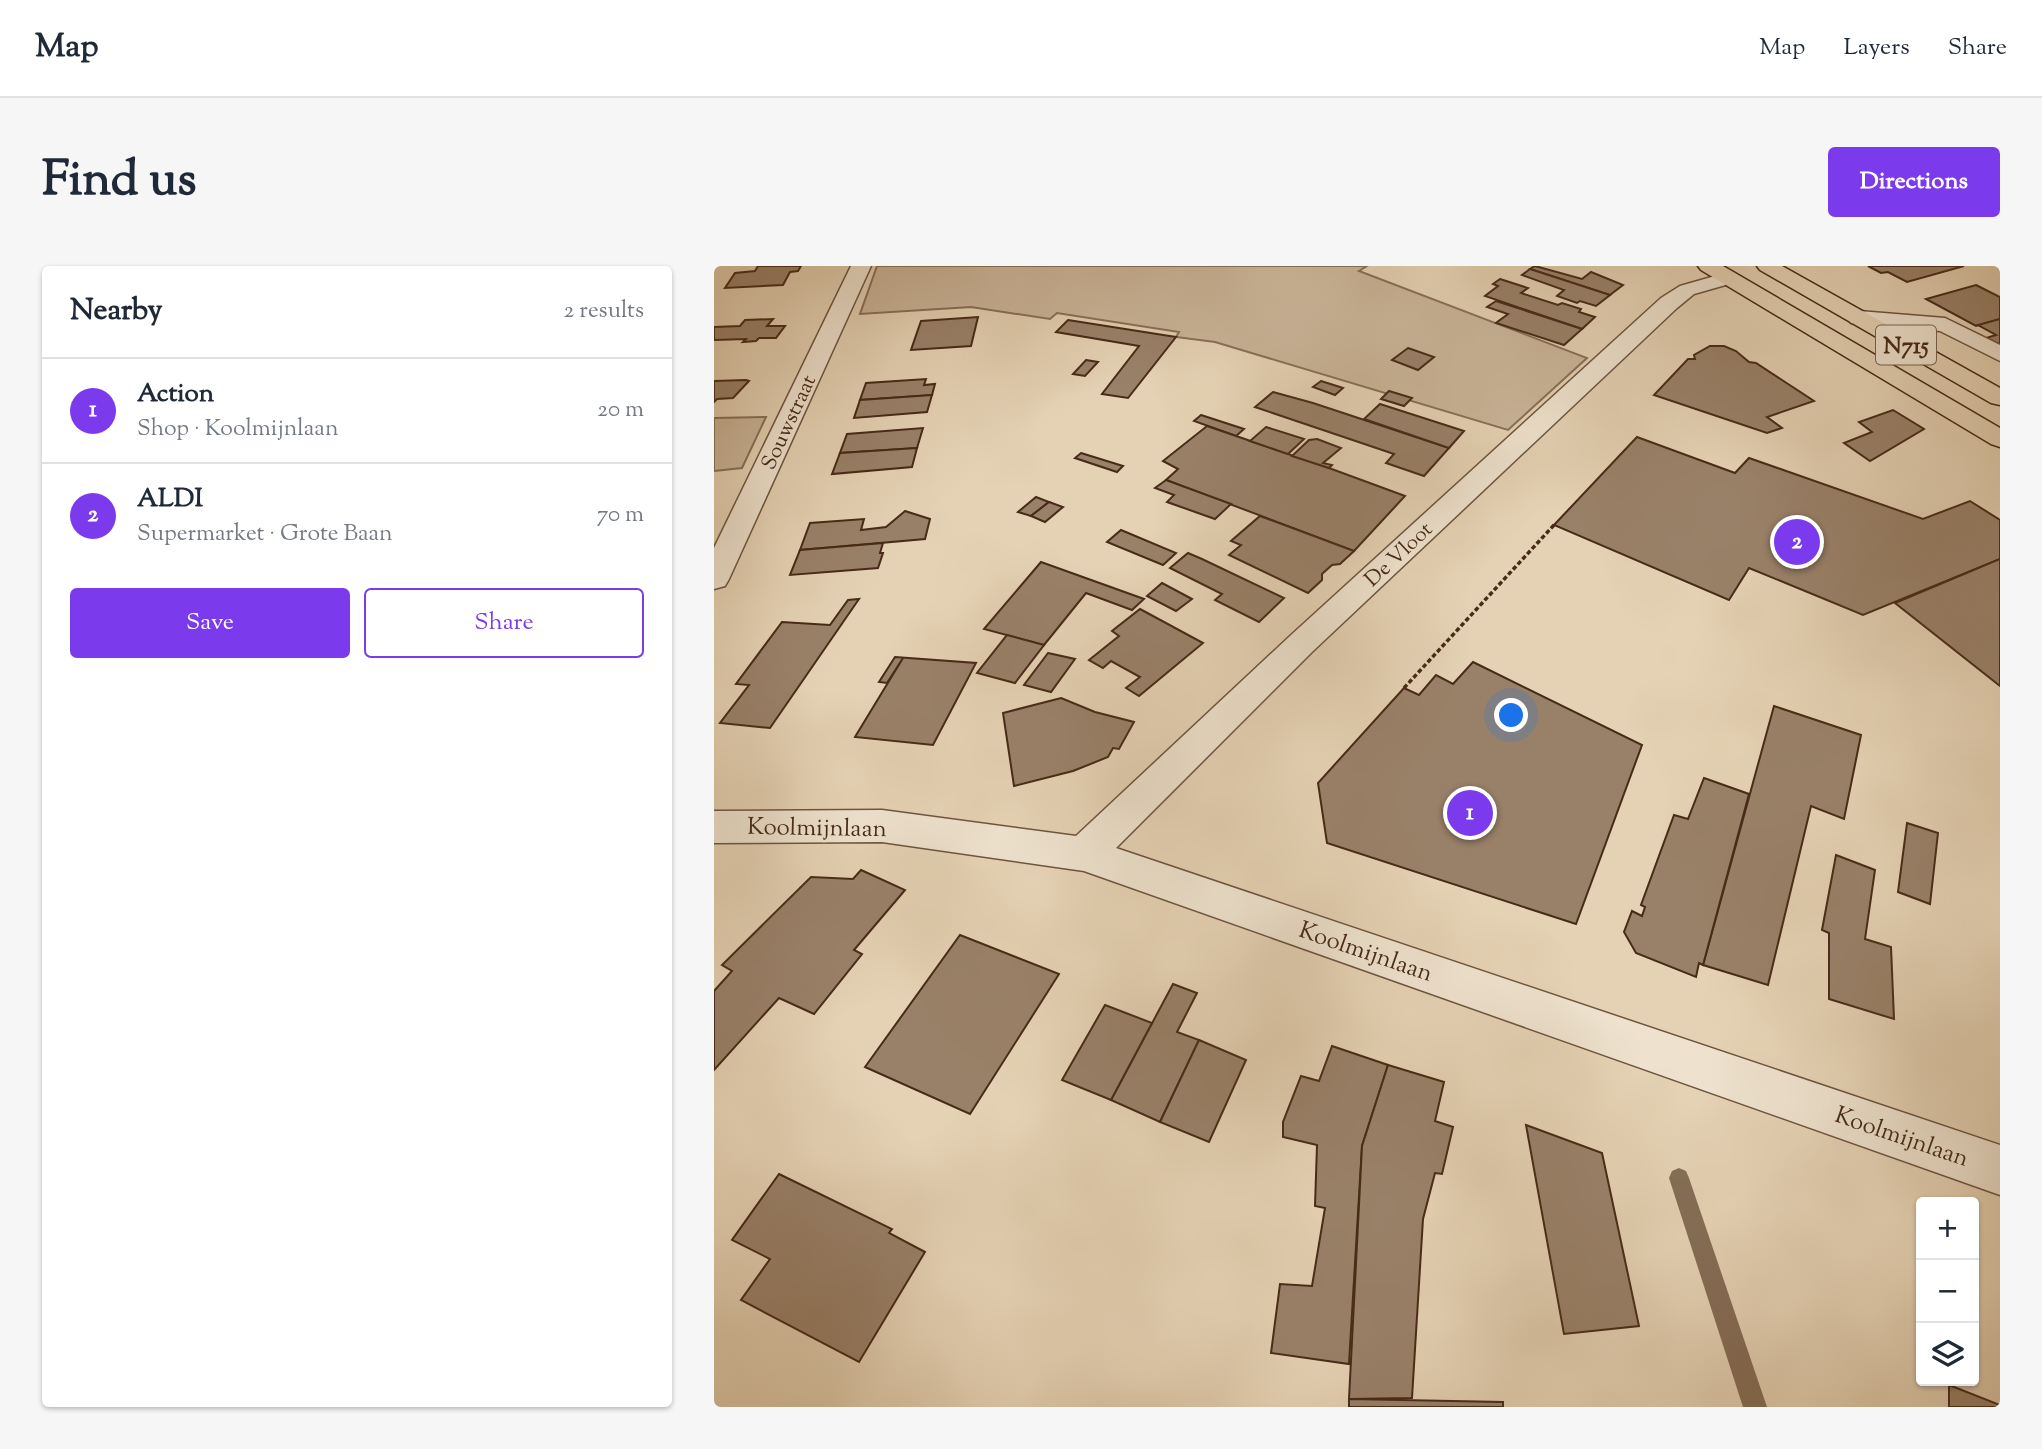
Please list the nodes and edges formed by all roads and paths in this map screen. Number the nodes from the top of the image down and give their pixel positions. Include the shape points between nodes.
1 (861, 266) edge
2 (1767, 266) edge
3 (1718, 272) edge
4 (1859, 318) junction
5 (2000, 354) edge
6 (2000, 398) edge
7 (2000, 439) edge
8 (1554, 525) dead end
9 (714, 579) edge
10 (1404, 688) dead end
11 (714, 827) edge
12 (1084, 855) junction
13 (2000, 1170) edge

1 - 9 street, Souwstraat
2 - 4 main road, N715
3 - 7 main road, N715
3 - 12 street, De Vloot via 1669,303 1301,644
4 - 5 street via 1945,325
4 - 6 main road, N715
8 - 10 path
11 - 12 street, Koolmijnlaan via 882,826
12 - 13 street, Koolmijnlaan

